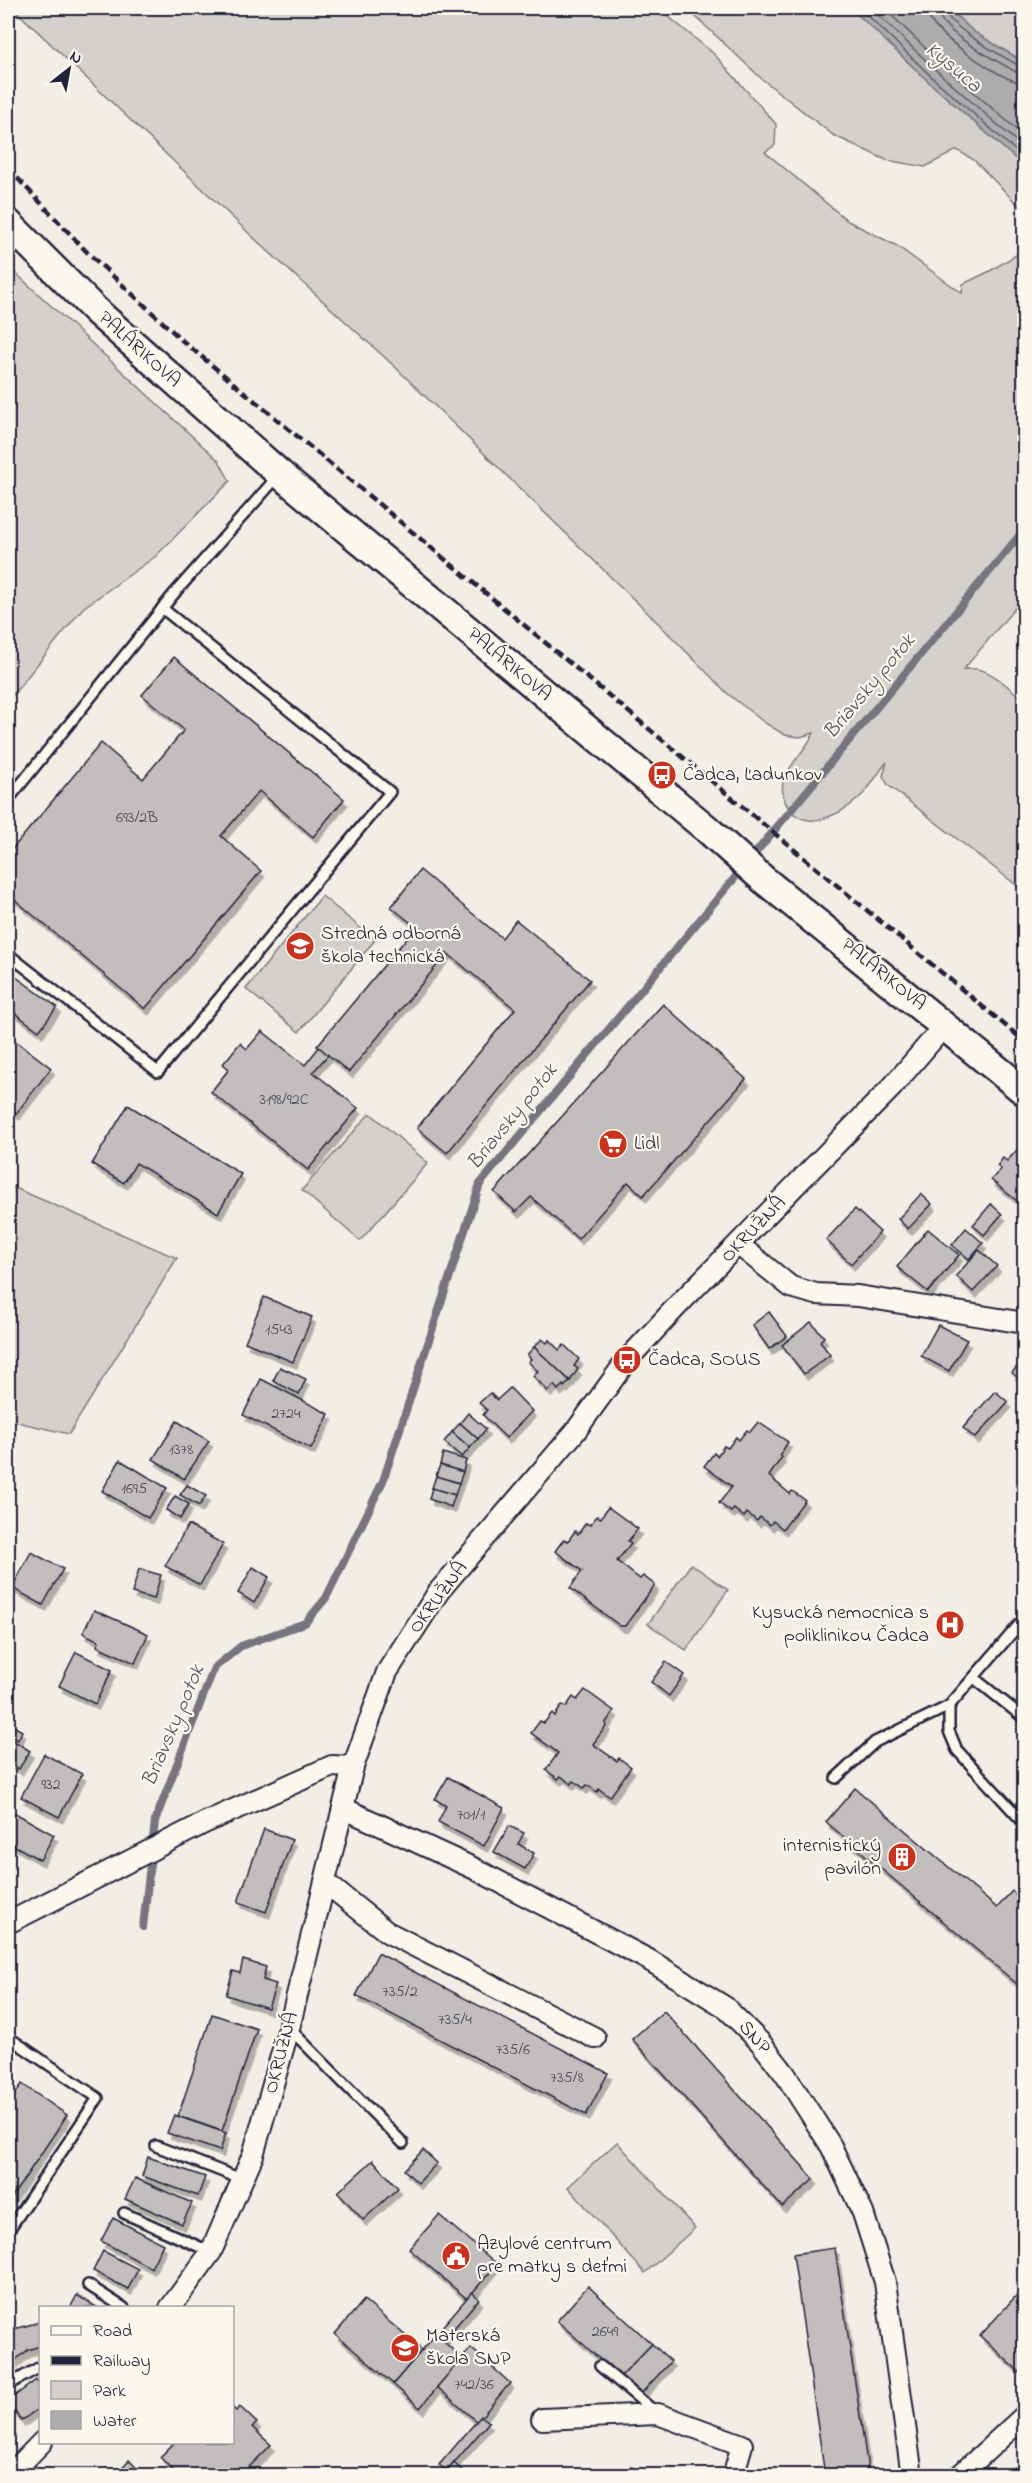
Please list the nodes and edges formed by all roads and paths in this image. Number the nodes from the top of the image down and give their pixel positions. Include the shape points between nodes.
1 (8, 224) edge
2 (280, 474) junction
3 (162, 608) junction
4 (8, 800) edge
5 (8, 954) edge
6 (945, 1025) junction
7 (1024, 1091) edge
8 (739, 1245) junction
9 (1024, 1323) edge
10 (1024, 1619) edge
11 (974, 1678) junction
12 (949, 1706) junction
13 (1024, 1718) edge
14 (353, 1767) junction
15 (837, 1778) dead end
16 (343, 1808) junction
17 (1024, 1823) edge
18 (326, 1883) junction
19 (8, 1923) edge
20 (289, 2028) junction
21 (8, 2037) edge
22 (595, 2038) dead end
23 (403, 2143) dead end
24 (156, 2146) dead end
25 (244, 2180) junction
26 (124, 2213) dead end
27 (8, 2231) edge
28 (210, 2252) junction
29 (88, 2286) dead end
30 (122, 2306) edge
31 (171, 2306) edge
32 (600, 2366) dead end
33 (39, 2368) edge
34 (8, 2385) edge
35 (658, 2414) junction
36 (1024, 2416) edge
37 (542, 2419) dead end
38 (41, 2444) edge
39 (23, 2471) edge
40 (733, 2475) edge
41 (912, 2475) edge
42 (959, 2475) edge

1 - 2 main road, PALÁRIKOVA via 96,311
2 - 3 lane
2 - 6 main road, PALÁRIKOVA via 764,880
3 - 4 lane
3 - 5 lane via 390,792 158,1072
6 - 7 main road, PALÁRIKOVA
6 - 8 street, OKRUŽNÁ via 892,1087
8 - 9 street via 799,1290
8 - 14 street, OKRUŽNÁ via 627,1360 575,1432 439,1591 387,1672
10 - 11 lane
11 - 12 lane
11 - 13 lane
12 - 15 lane via 875,1742
12 - 17 lane via 949,1731 957,1750
14 - 16 street, OKRUŽNÁ
14 - 19 street via 332,1766 204,1823
16 - 18 street, OKRUŽNÁ
16 - 41 street, SNP via 473,1868 649,1960 725,2007 760,2043 831,2146 862,2213 885,2282
18 - 20 street, OKRUŽNÁ
18 - 22 street via 387,1932
20 - 23 lane
20 - 25 street, OKRUŽNÁ
21 - 27 lane via 98,2098
24 - 25 lane
25 - 28 street, OKRUŽNÁ
26 - 28 lane
28 - 31 street, OKRUŽNÁ
29 - 30 lane
32 - 35 lane
33 - 34 lane
35 - 37 street
35 - 40 street via 742,2445
36 - 42 street
38 - 39 street

